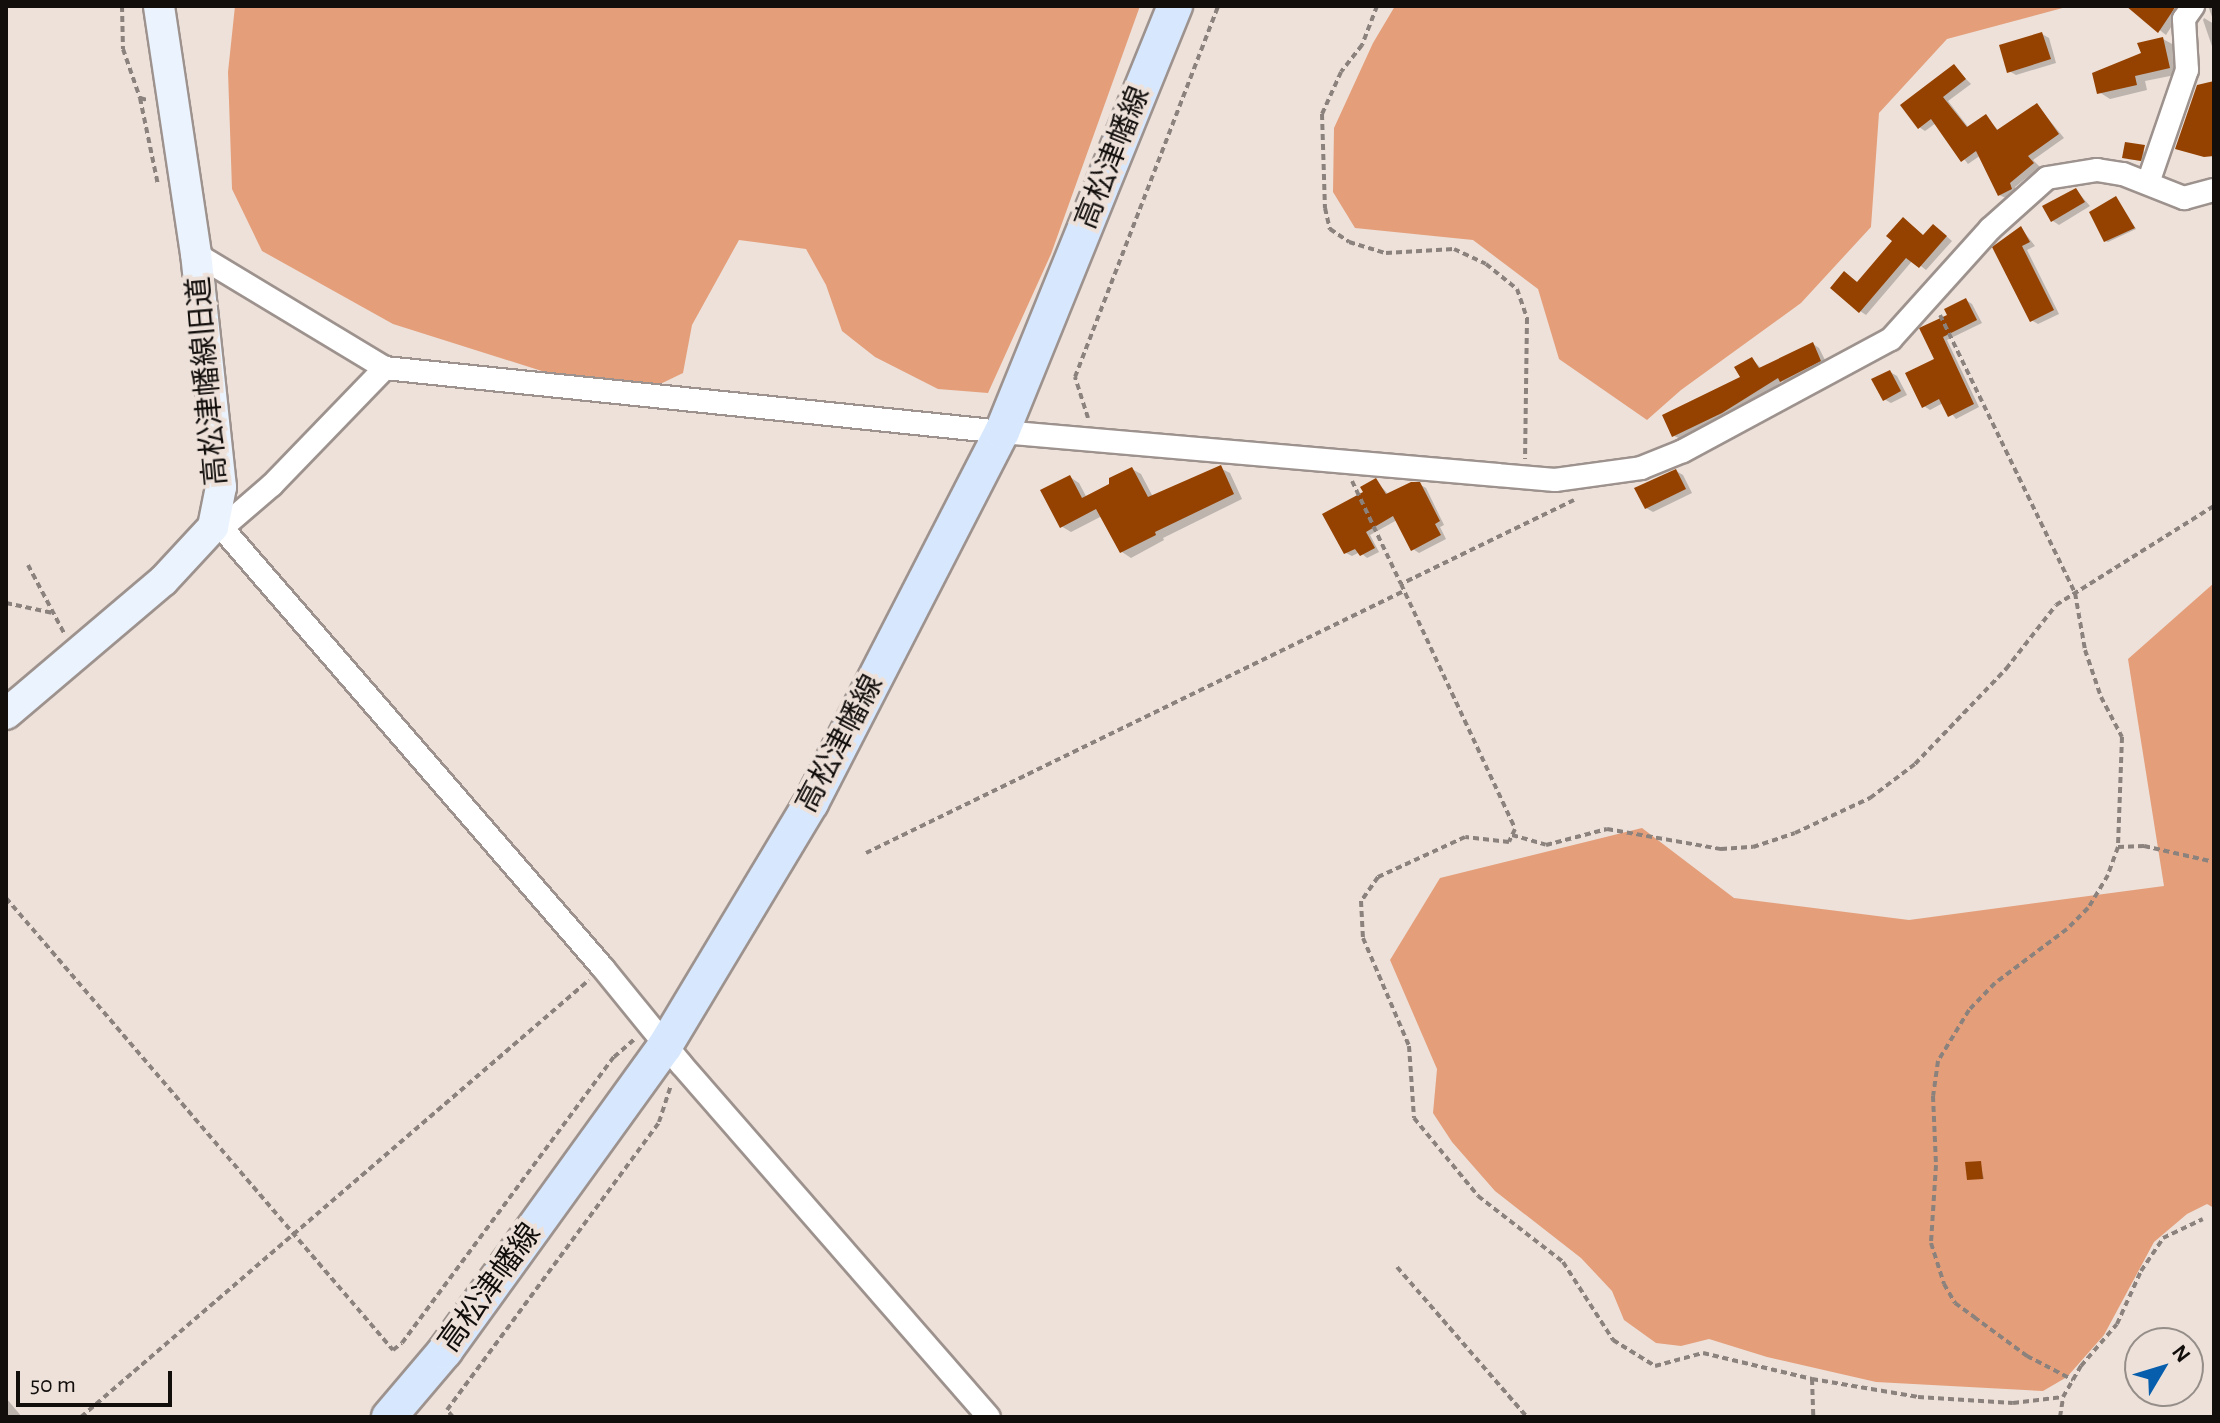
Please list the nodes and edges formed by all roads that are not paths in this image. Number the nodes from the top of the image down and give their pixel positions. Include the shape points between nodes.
1 (159, 6) edge
2 (1175, 6) edge
3 (2193, 6) edge
4 (2148, 183) junction
5 (2214, 190) edge
6 (196, 254) junction
7 (385, 368) junction
8 (1002, 432) junction
9 (218, 527) junction
10 (6, 714) edge
11 (665, 1046) junction
12 (389, 1417) edge
13 (989, 1417) edge

1 - 6 street, 高松津幡線旧道
2 - 8 main road, 高松津幡線
3 - 4 street via 2184,19 2187,70
4 - 5 street via 2184,198
4 - 8 street via 2097,170 2047,178 1990,229 1891,339 1683,451 1641,468 1555,480
6 - 7 street
6 - 9 street, 高松津幡線旧道 via 221,487
7 - 8 street
7 - 9 street via 272,485
8 - 11 main road, 高松津幡線 via 811,803
9 - 10 street, 高松津幡線旧道 via 163,581
9 - 11 street
11 - 12 main road, 高松津幡線 via 445,1351
11 - 13 street

